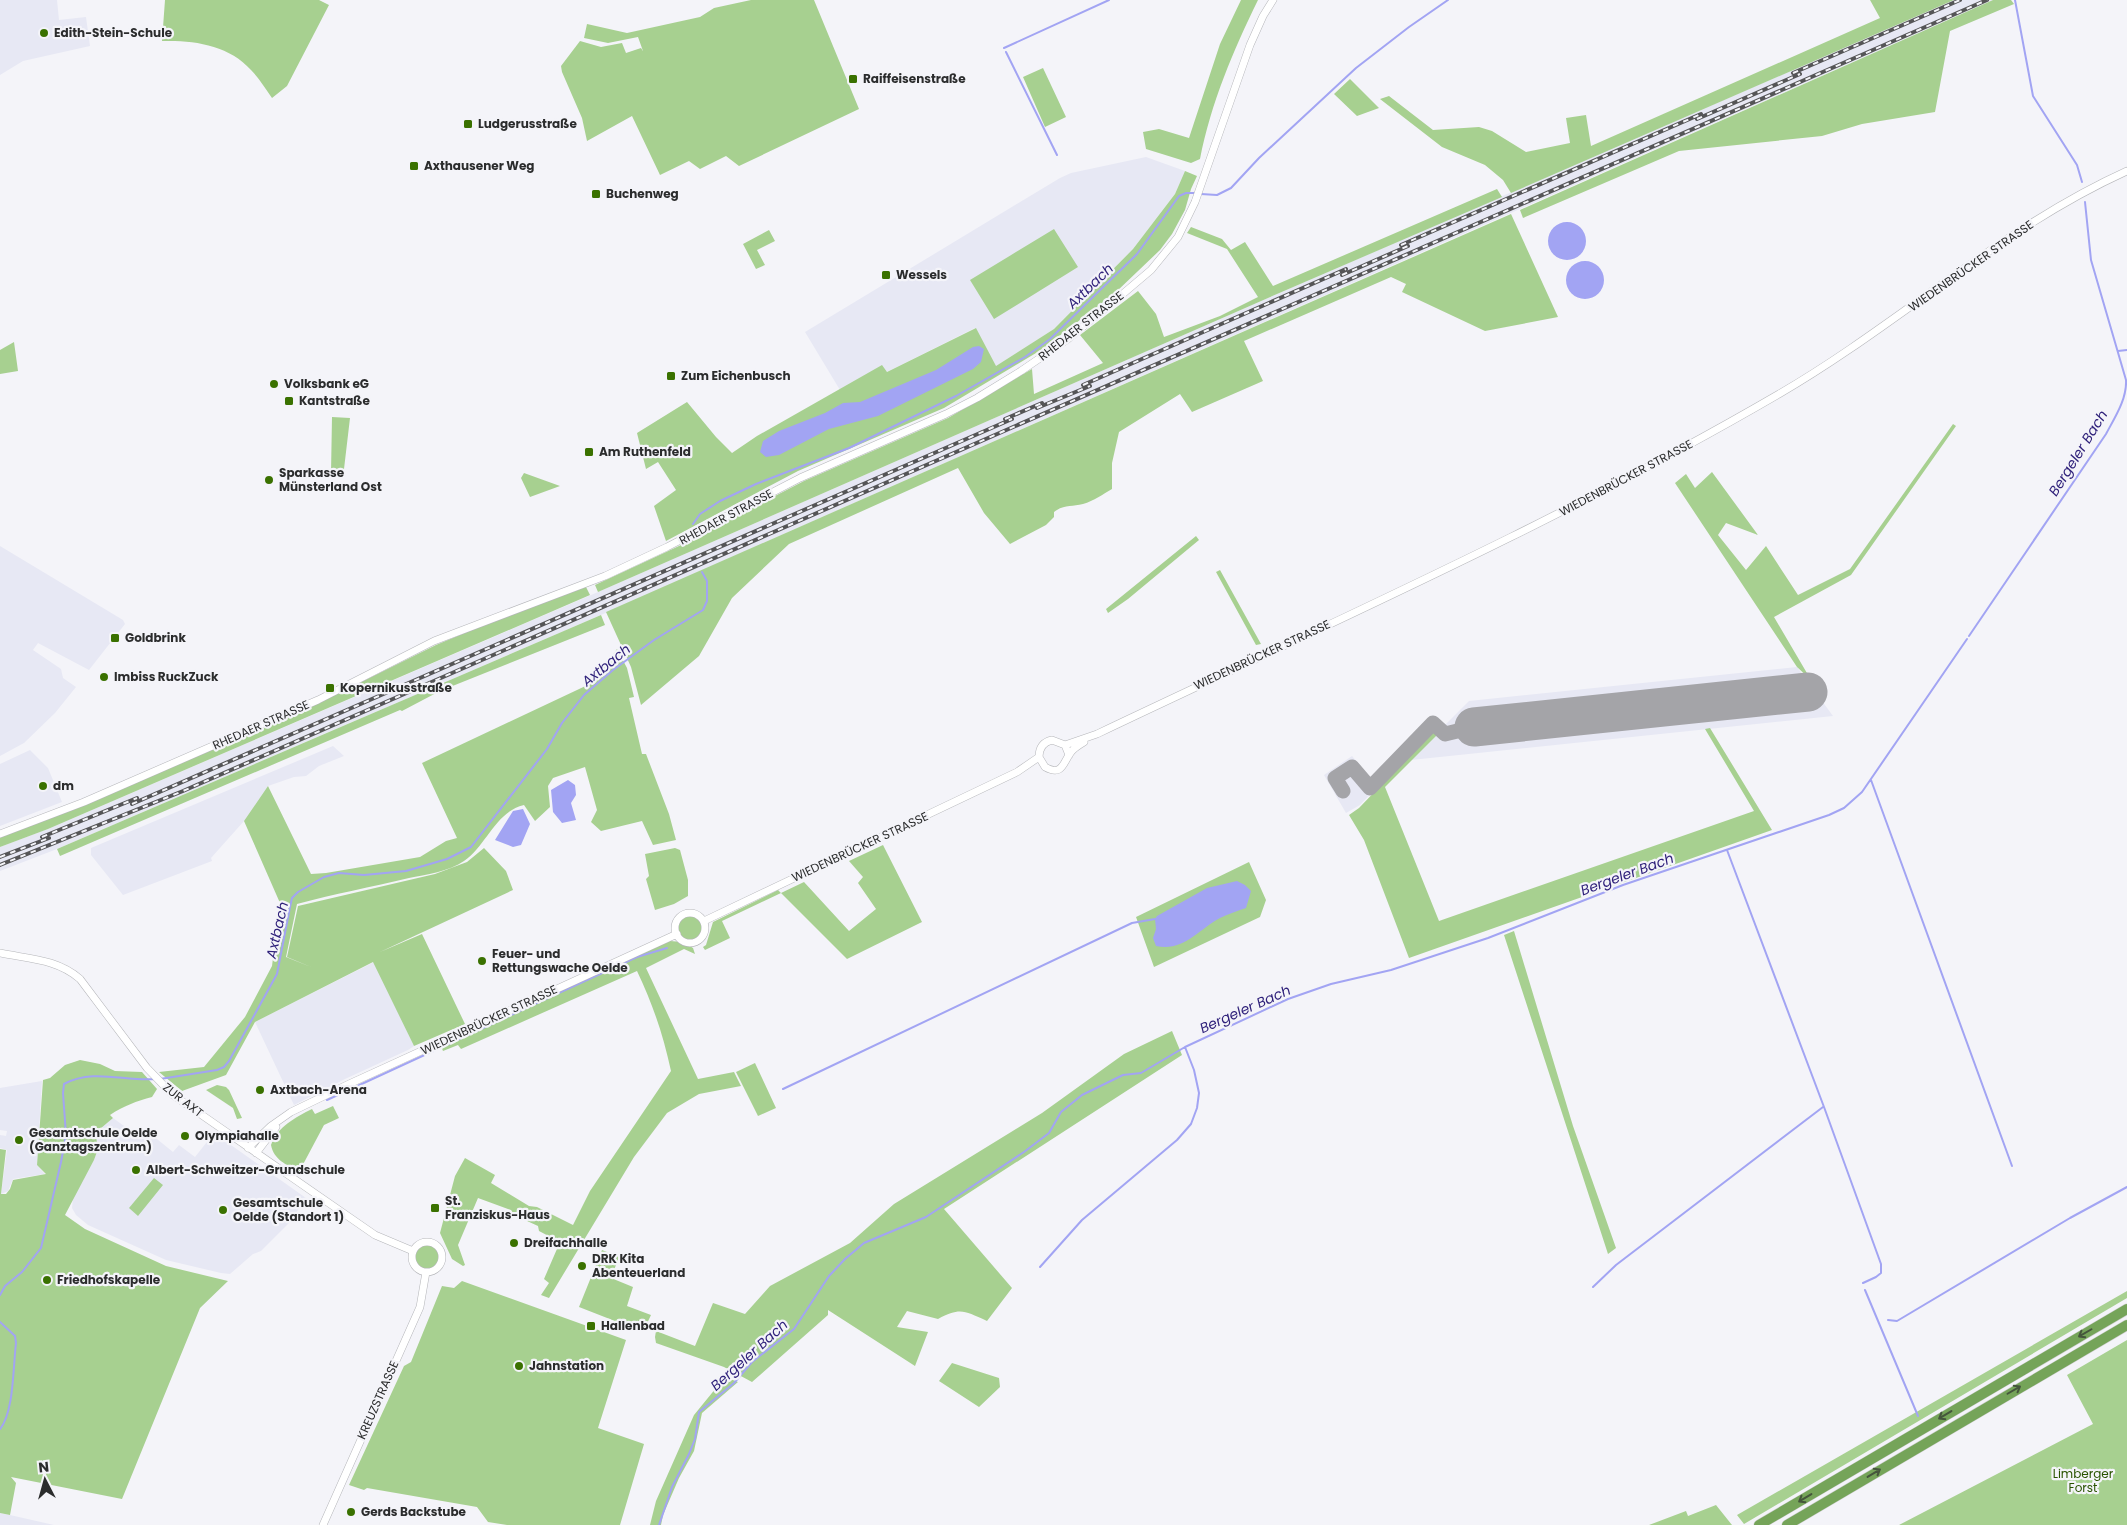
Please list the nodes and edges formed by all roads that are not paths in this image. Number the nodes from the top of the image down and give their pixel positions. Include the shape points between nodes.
1 (1272, 0) edge
2 (2127, 172) edge
3 (1097, 734) junction
4 (1065, 745) junction
5 (1069, 755) junction
6 (1039, 757) junction
7 (1042, 765) junction
8 (1017, 772) junction
9 (0, 834) edge
10 (704, 921) junction
11 (677, 934) junction
12 (0, 953) edge
13 (302, 1107) junction
14 (248, 1148) junction
15 (256, 1153) junction
16 (413, 1251) junction
17 (426, 1272) junction
18 (2127, 1309) edge
19 (2127, 1325) edge
20 (323, 1525) edge
21 (1759, 1525) edge
22 (1787, 1525) edge

1 - 9 street, RHEDAER STRASSE via 1250,44 1201,186 1178,237 1151,270 1068,339 1021,372 946,414 800,478 590,583 434,641 318,700 84,802
2 - 3 street, WIEDENBRÜCKER STRASSE via 2037,220 1822,368 1648,468 1482,552
3 - 4 street
3 - 5 street
4 - 5 street
4 - 6 street via 1057,740 1048,741 1040,748
5 - 7 street via 1060,768 1050,769
6 - 7 street
6 - 8 street
7 - 8 street
8 - 10 street, WIEDENBRÜCKER STRASSE
10 - 11 street via 704,933 696,941 684,941
10 - 11 street via 696,914 687,913 675,926
11 - 13 street, WIEDENBRÜCKER STRASSE
12 - 14 street, ZUR AXT via 47,961 70,971 80,979 151,1072 173,1095
13 - 14 street, WIEDENBRÜCKER STRASSE via 278,1121
13 - 15 street, WIEDENBRÜCKER STRASSE via 273,1129
14 - 15 street, ZUR AXT
15 - 16 street, ZUR AXT via 375,1235
16 - 17 street via 413,1264
16 - 17 street via 418,1244 426,1242 439,1248 440,1263 434,1270
17 - 20 street, KREUZSTRASSE via 420,1307
18 -> 21 highway
22 -> 19 highway

